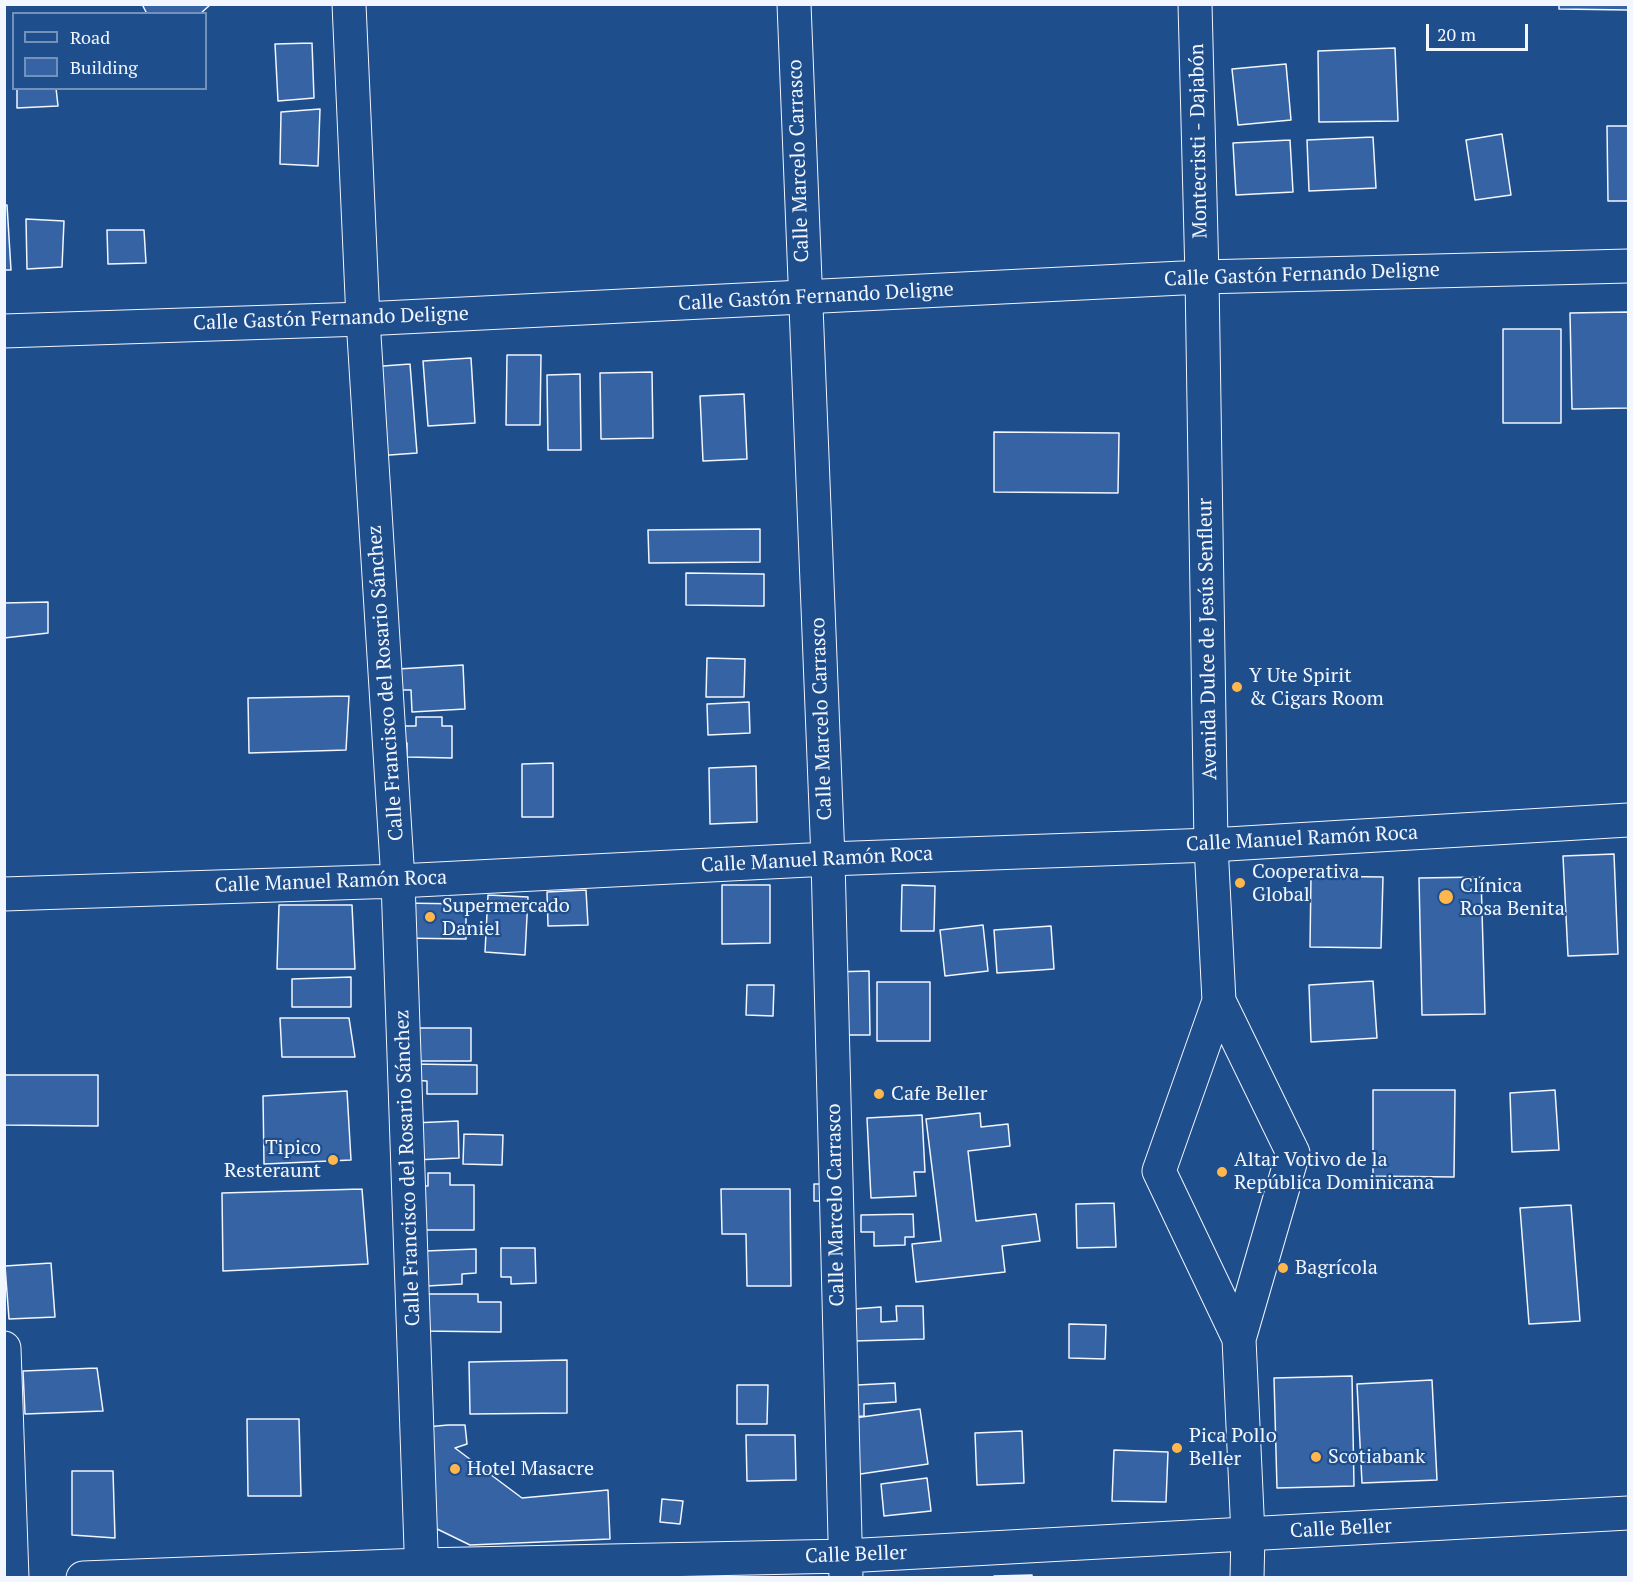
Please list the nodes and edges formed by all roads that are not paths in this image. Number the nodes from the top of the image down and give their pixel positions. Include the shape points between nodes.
1 (349, 4) edge
2 (794, 4) edge
3 (1196, 4) edge
4 (1629, 266) edge
5 (1202, 277) junction
6 (804, 298) junction
7 (363, 319) junction
8 (4, 330) edge
9 (1629, 820) edge
10 (1211, 845) junction
11 (828, 859) junction
12 (398, 881) junction
13 (4, 894) edge
14 (1219, 1001) junction
15 (1239, 1339) junction
16 (4, 1348) edge
17 (1629, 1513) edge
18 (1248, 1535) junction
19 (845, 1567) edge
20 (422, 1571) edge
21 (12, 1578) edge
22 (83, 1578) edge
23 (1247, 1578) edge

1 - 7 street, Calle Francisco del Rosario Sánchez
2 - 6 street, Calle Marcelo Carrasco
3 - 5 street, Montecristi - Dajabón
4 - 5 street, Calle Gastón Fernando Deligne
5 - 6 street, Calle Gastón Fernando Deligne
5 - 10 street, Avenida Dulce de Jesús Senfleur
6 - 7 street, Calle Gastón Fernando Deligne
6 - 11 street, Calle Marcelo Carrasco
7 - 8 street, Calle Gastón Fernando Deligne
7 - 12 street, Calle Francisco del Rosario Sánchez
9 - 10 street, Calle Manuel Ramón Roca
10 - 11 street, Calle Manuel Ramón Roca
10 - 14 street, Avenida Dulce de Jesús Senfleur
11 - 12 street, Calle Manuel Ramón Roca
11 - 19 street, Calle Marcelo Carrasco
12 - 13 street, Calle Manuel Ramón Roca
12 - 20 street, Calle Francisco del Rosario Sánchez
14 - 15 street, Avenida Dulce de Jesús Senfleur via 1293,1154
14 - 15 street, Avenida Dulce de Jesús Senfleur via 1159,1170
15 - 18 street, Avenida Dulce de Jesús Senfleur
16 - 21 street
17 - 18 street, Calle Beller
18 - 19 street, Calle Beller
18 - 23 street, Avenida Dulce de Jesús Senfleur
19 - 20 street, Calle Beller
20 - 22 street, Calle Beller

